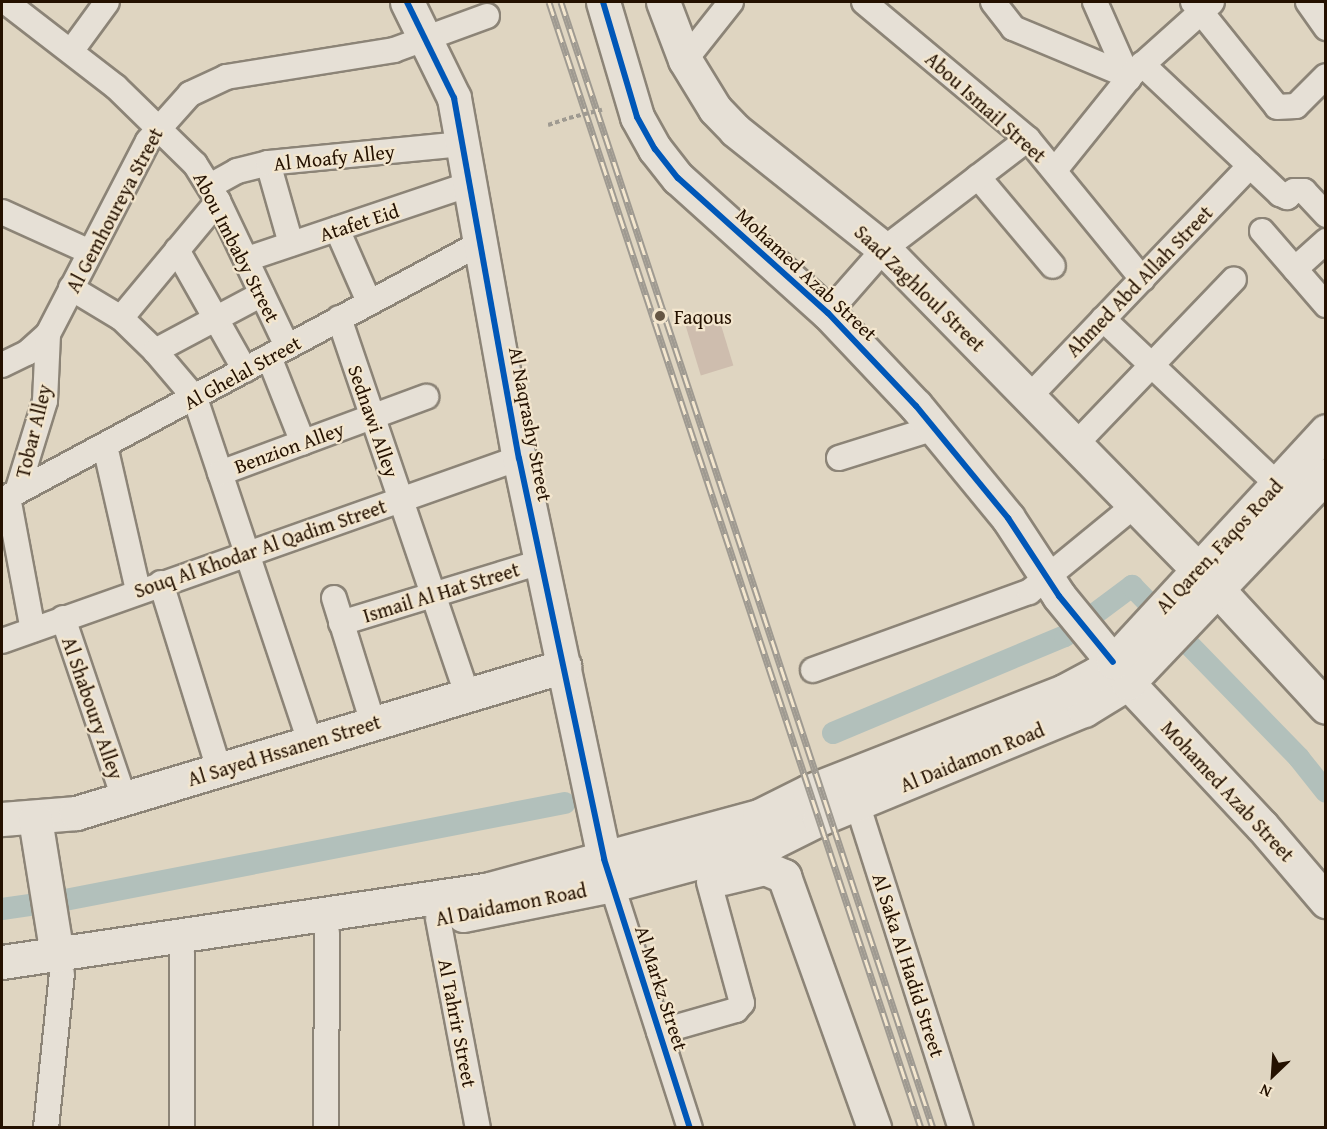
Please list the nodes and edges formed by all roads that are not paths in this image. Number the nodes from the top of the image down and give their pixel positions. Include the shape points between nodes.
1 (6, 2) edge
2 (107, 2) edge
3 (406, 2) edge
4 (603, 2) edge
5 (663, 2) edge
6 (731, 2) edge
7 (864, 2) edge
8 (993, 2) edge
9 (1095, 2) edge
10 (1308, 2) edge
11 (1202, 5) edge
12 (487, 16) dead end
13 (1326, 28) edge
14 (428, 39) junction
15 (72, 50) junction
16 (685, 60) junction
17 (1132, 73) junction
18 (1326, 76) edge
19 (159, 125) junction
20 (1028, 139) junction
21 (463, 144) junction
22 (268, 163) junction
23 (1250, 166) junction
24 (1055, 170) junction
25 (978, 177) junction
26 (470, 184) junction
27 (214, 193) junction
28 (2, 212) edge
29 (1326, 215) edge
30 (337, 229) junction
31 (1262, 231) dead end
32 (1326, 241) edge
33 (481, 243) junction
34 (291, 244) junction
35 (884, 249) junction
36 (177, 250) junction
37 (88, 251) junction
38 (247, 259) junction
39 (1053, 266) dead end
40 (1295, 269) junction
41 (1142, 279) junction
42 (1234, 279) dead end
43 (71, 288) junction
44 (262, 294) junction
45 (369, 302) junction
46 (1326, 305) edge
47 (828, 313) junction
48 (121, 318) junction
49 (339, 318) junction
50 (215, 319) junction
51 (1103, 320) junction
52 (48, 334) junction
53 (155, 351) junction
54 (278, 351) junction
55 (2, 365) edge
56 (1153, 367) junction
57 (245, 370) junction
58 (1029, 397) junction
59 (195, 398) junction
60 (426, 398) dead end
61 (373, 417) junction
62 (934, 428) junction
63 (1326, 431) edge
64 (303, 442) junction
65 (1076, 444) junction
66 (105, 446) junction
67 (519, 458) junction
68 (839, 458) dead end
69 (220, 473) junction
70 (1326, 475) edge
71 (1276, 483) junction
72 (9, 496) edge
73 (401, 500) junction
74 (1135, 505) junction
75 (246, 552) junction
76 (541, 562) junction
77 (150, 587) junction
78 (1054, 588) junction
79 (1197, 589) junction
80 (433, 595) junction
81 (334, 598) dead end
82 (63, 618) junction
83 (341, 623) junction
84 (33, 630) junction
85 (2, 641) edge
86 (1123, 660) junction
87 (564, 666) junction
88 (813, 670) dead end
89 (467, 694) junction
90 (1326, 707) edge
91 (373, 723) junction
92 (310, 742) junction
93 (971, 743) junction
94 (219, 769) junction
95 (124, 798) junction
96 (857, 803) junction
97 (2, 819) edge
98 (35, 819) junction
99 (611, 882) junction
100 (709, 882) junction
101 (488, 901) junction
102 (1326, 901) edge
103 (438, 919) junction
104 (327, 933) junction
105 (182, 953) junction
106 (58, 956) junction
107 (2, 962) edge
108 (2, 982) edge
109 (659, 1032) junction
110 (46, 1128) edge
111 (182, 1128) edge
112 (326, 1128) edge
113 (478, 1128) edge
114 (690, 1128) edge
115 (874, 1128) edge
116 (961, 1128) edge

1 - 15 street, Abou Imbaby Street
2 - 15 street
3 - 14 main road, Al Naqrashy Street
4 - 47 main road, Mohamed Azab Street via 634,108 655,149 678,178
5 - 16 main road, Saad Zaghloul Street
6 - 16 street
7 - 20 street, Abou Ismail Street
8 - 17 street via 1012,28
9 - 17 street
10 - 13 street
11 - 17 street
11 - 18 street via 1271,103 1283,109 1296,106
12 - 14 street, Al Gemhoureya Street
14 - 19 street, Al Gemhoureya Street via 359,58 226,77 190,94
14 - 21 main road, Al Naqrashy Street via 454,98
15 - 19 street, Abou Imbaby Street
16 - 35 main road, Saad Zaghloul Street via 710,101 735,130
17 - 23 street
17 - 24 street
19 - 27 street, Abou Imbaby Street
19 - 37 street, Al Gemhoureya Street
20 - 24 street, Abou Ismail Street
20 - 25 street
21 - 22 street, Al Moafy Alley
21 - 26 main road, Al Naqrashy Street
22 - 27 street, Al Moafy Alley via 237,171
22 - 34 street
23 - 29 street via 1282,196 1304,191
23 - 41 street, Ahmed Abd Allah Street
24 - 41 street, Abou Ismail Street
25 - 35 street
25 - 39 street
26 - 30 street, Atafet Eid
26 - 33 main road, Al Naqrashy Street
27 - 36 street
27 - 38 street, Abou Imbaby Street
28 - 37 street
30 - 34 street, Atafet Eid
30 - 45 street
31 - 40 street
32 - 40 street
33 - 45 street, Al Ghelal Street
33 - 67 main road, Al Naqrashy Street
34 - 38 street, Atafet Eid
35 - 47 street
35 - 58 main road, Saad Zaghloul Street
36 - 48 street
36 - 50 street
37 - 43 street, Al Gemhoureya Street
38 - 44 street, Abou Imbaby Street
40 - 46 street
41 - 51 street, Ahmed Abd Allah Street
42 - 56 street
43 - 48 street
43 - 52 street, Al Gemhoureya Street
44 - 50 street
44 - 54 street, Abou Imbaby Street
45 - 49 street, Al Ghelal Street
47 - 62 main road, Mohamed Azab Street
48 - 53 street
49 - 54 street, Al Ghelal Street
49 - 61 street, Sednawi Alley
50 - 53 street
50 - 57 street
51 - 56 street
51 - 58 street, Ahmed Abd Allah Street
52 - 55 street, Al Gemhoureya Street via 27,353
52 - 72 street, Tobar Alley via 45,400
53 - 59 street
54 - 57 street, Al Ghelal Street
54 - 64 street, Abou Imbaby Street
56 - 65 street
56 - 71 street
57 - 59 street, Al Ghelal Street
58 - 65 main road, Saad Zaghloul Street
59 - 66 street, Al Ghelal Street
59 - 69 street
60 - 61 street, Benzion Alley
61 - 64 street, Benzion Alley
61 - 73 street, Sednawi Alley
62 - 68 street
62 - 78 main road, Mohamed Azab Street via 1008,518
63 - 71 main road, Al Qaren, Faqos Road
64 - 69 street, Benzion Alley
65 - 74 main road, Saad Zaghloul Street
66 - 72 street, Al Ghelal Street
66 - 77 street
67 - 73 street, Souq Al Khodar Al Qadim Street
67 - 76 main road, Al Naqrashy Street
69 - 75 street
70 - 79 main road, Al Qaren, Faqos Road
71 - 79 main road, Al Qaren, Faqos Road
72 - 84 street
73 - 75 street, Souq Al Khodar Al Qadim Street
73 - 80 street, Sednawi Alley
74 - 78 street
74 - 79 main road, Saad Zaghloul Street
75 - 77 street, Souq Al Khodar Al Qadim Street
75 - 92 street
76 - 80 street, Ismail Al Hat Street
76 - 87 main road, Al Naqrashy Street
77 - 82 street, Souq Al Khodar Al Qadim Street
77 - 94 street
78 - 86 main road, Mohamed Azab Street
78 - 88 street
79 - 86 main road, Al Qaren, Faqos Road
79 - 90 main road, Saad Zaghloul Street
80 - 83 street, Ismail Al Hat Street
80 - 89 street, Sednawi Alley
81 - 83 street
82 - 84 street, Souq Al Khodar Al Qadim Street
82 - 95 street, Al Shaboury Alley
83 - 91 street
84 - 85 street, Souq Al Khodar Al Qadim Street
86 - 93 main road, Al Daidamon Road via 1063,721
86 - 102 main road, Mohamed Azab Street
87 - 89 main road, Al Sayed Hssanen Street
87 - 99 main road, Al Naqrashy Street
89 - 91 main road, Al Sayed Hssanen Street
91 - 92 main road, Al Sayed Hssanen Street
92 - 94 main road, Al Sayed Hssanen Street
93 - 96 main road, Al Daidamon Road
93 - 99 main road, Al Daidamon Road via 809,791
94 - 95 main road, Al Sayed Hssanen Street
95 - 98 main road, Al Sayed Hssanen Street via 76,813
96 - 99 main road, Al Daidamon Road via 772,842
96 - 116 street, Al Saka Al Hadid Street
97 - 98 main road, Al Sayed Hssanen Street
98 - 106 main road
99 - 100 main road
99 - 101 main road, Al Daidamon Road
99 - 109 street, Al Markz Street
100 - 109 street via 742,1003 736,1010
100 - 115 main road via 765,868 784,876
101 - 103 main road, Al Daidamon Road
101 - 106 main road, Al Daidamon Road via 178,933
103 - 104 main road, Al Daidamon Road
103 - 113 street, Al Tahrir Street
104 - 105 main road, Al Daidamon Road
104 - 112 street
105 - 106 main road, Al Daidamon Road
105 - 111 street
106 - 107 main road, Al Daidamon Road
106 - 108 main road, Al Daidamon Road
106 - 110 street
109 - 114 street, Al Markz Street

